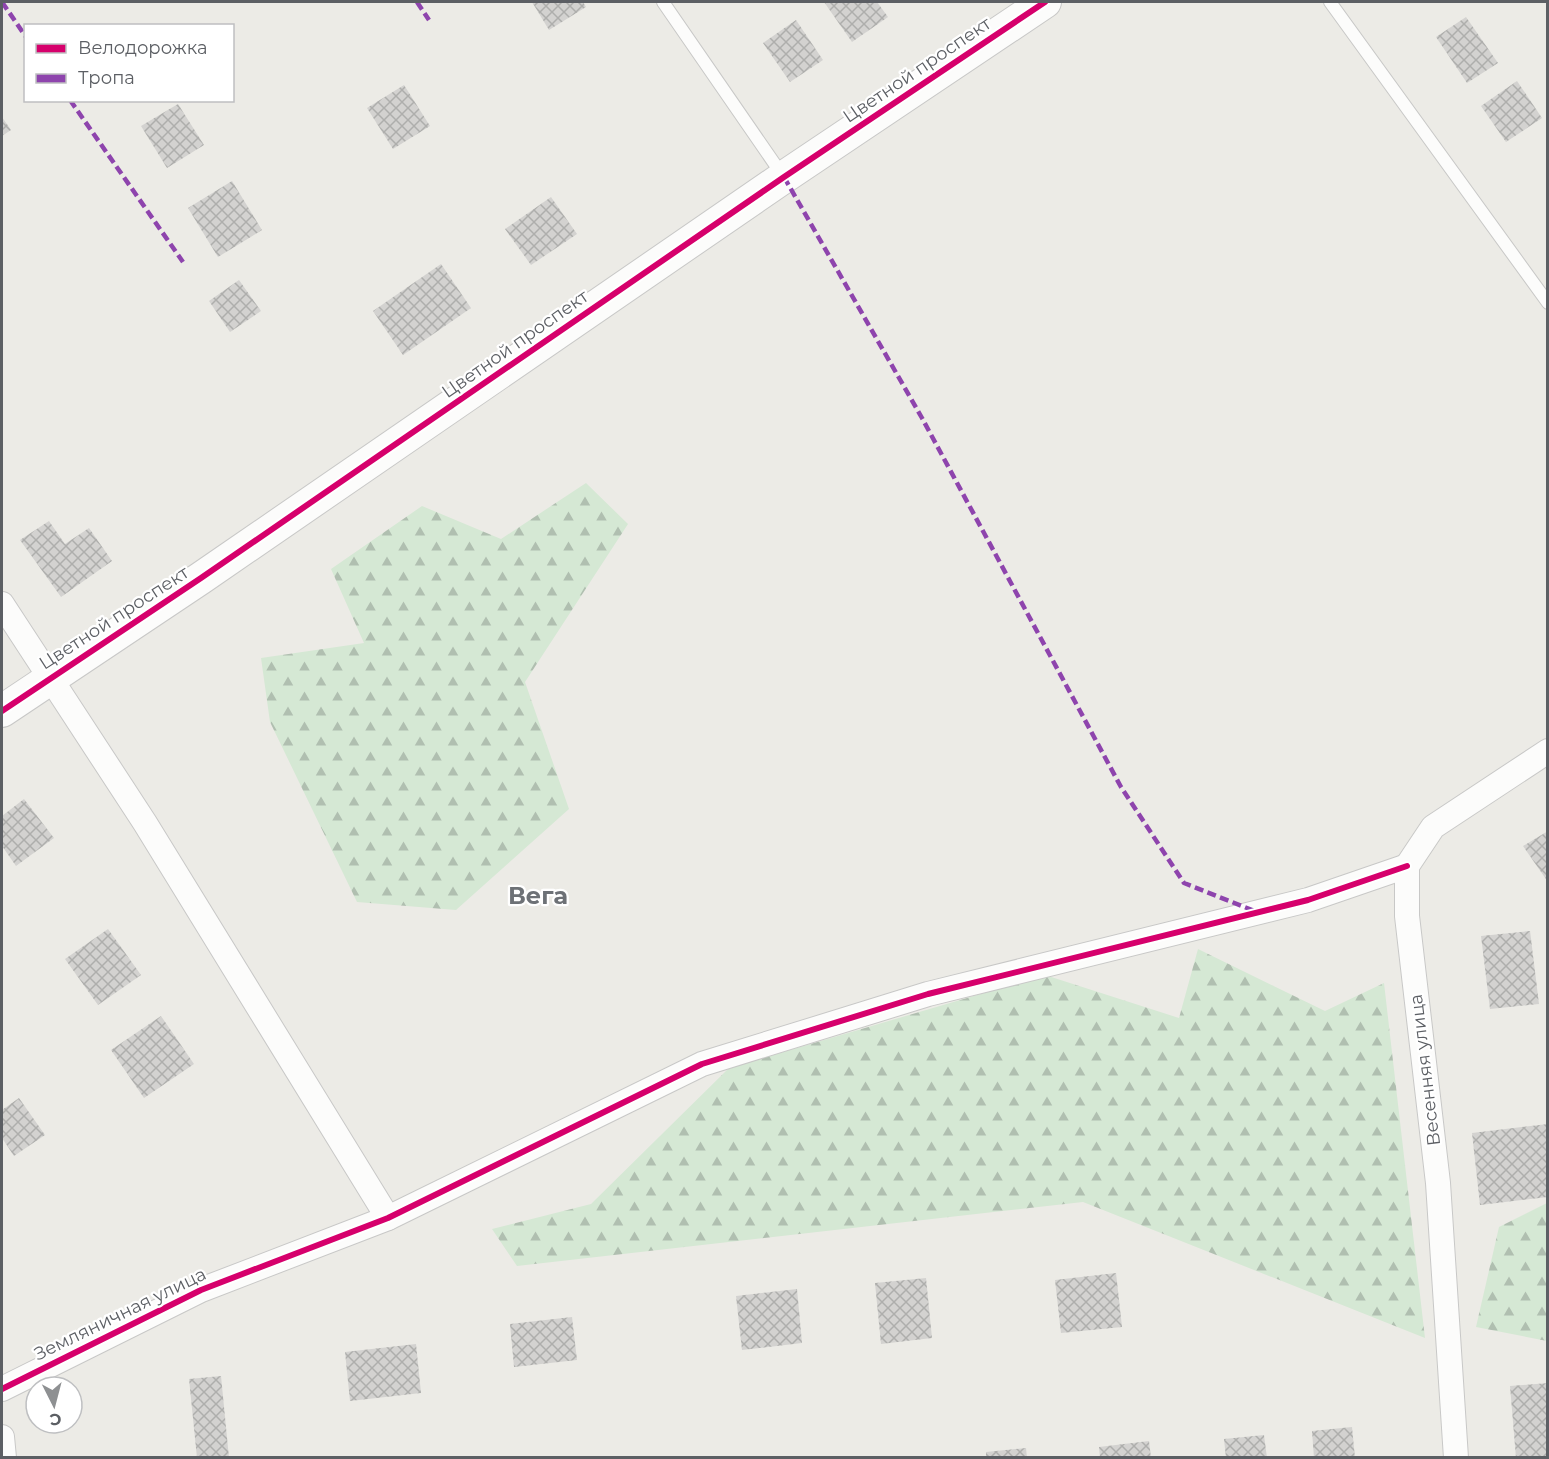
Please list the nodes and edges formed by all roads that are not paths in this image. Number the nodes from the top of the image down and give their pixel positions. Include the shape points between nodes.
1 (663, 2) edge
2 (1046, 2) edge
3 (1330, 2) edge
4 (784, 177) junction
5 (1548, 303) edge
6 (2, 604) edge
7 (49, 679) junction
8 (2, 711) edge
9 (1548, 751) edge
10 (1407, 866) junction
11 (388, 1218) junction
12 (2, 1389) edge
13 (2, 1437) edge
14 (4, 1458) edge
15 (1456, 1458) edge

1 - 4 lane
2 - 4 street, Цветной проспект
3 - 5 lane
4 - 7 street, Цветной проспект
6 - 7 street
7 - 8 street, Цветной проспект
7 - 11 street via 145,823
9 - 10 street via 1432,827
10 - 11 street, Земляничная улица via 1308,900 928,994 702,1064
10 - 15 street, Весенняя улица via 1407,916 1438,1182
11 - 12 street, Земляничная улица via 201,1290
13 - 14 street

